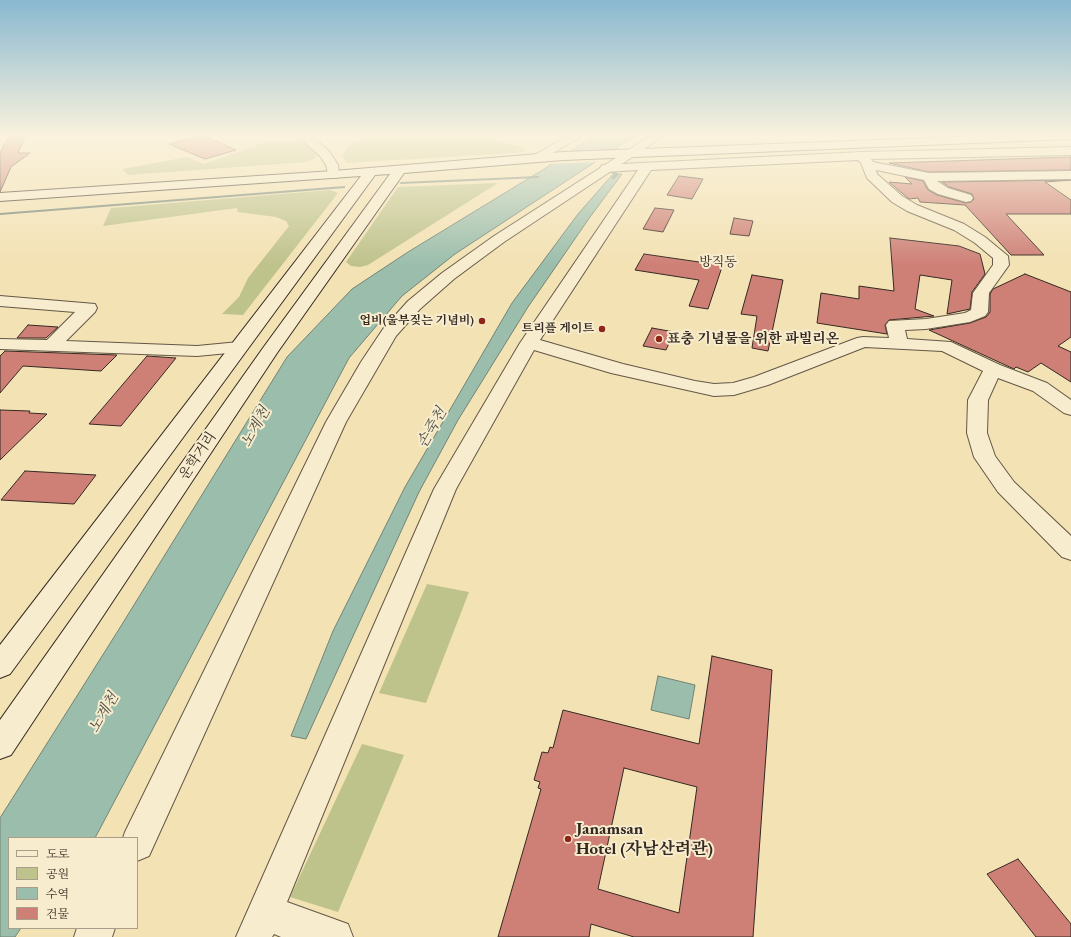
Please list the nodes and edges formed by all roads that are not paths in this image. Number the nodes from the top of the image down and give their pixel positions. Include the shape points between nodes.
1 (929, 177) edge
2 (294, 178) edge
3 (366, 178) edge
4 (394, 178) edge
5 (593, 178) edge
6 (612, 178) edge
7 (874, 178) edge
8 (0, 198) edge
9 (966, 198) dead end
10 (0, 301) edge
11 (529, 343) junction
12 (899, 343) junction
13 (0, 344) edge
14 (52, 345) junction
15 (239, 347) junction
16 (993, 369) junction
17 (1071, 409) edge
18 (1071, 551) edge
19 (0, 666) edge
20 (0, 745) edge
21 (138, 842) edge
22 (259, 925) edge
23 (334, 937) edge

1 - 9 street via 934,186 943,192
2 - 8 street
3 - 15 street
4 - 20 street, 운학거리 via 269,352
5 - 21 street via 498,239 448,276 414,305 389,333 336,422
6 - 11 street via 562,291
7 - 12 street via 897,199 912,208 959,227 1000,256 1001,265 981,293 979,312 970,317 926,324 895,325
10 - 14 street via 89,308
11 - 12 street via 618,369 714,390 734,389 761,381 863,342
11 - 22 street via 445,489
12 - 16 street via 945,346
13 - 14 street
14 - 15 street via 197,351
15 - 19 street
16 - 17 street via 1040,387
16 - 18 street via 978,400 977,433 985,457 1006,486
22 - 23 street

